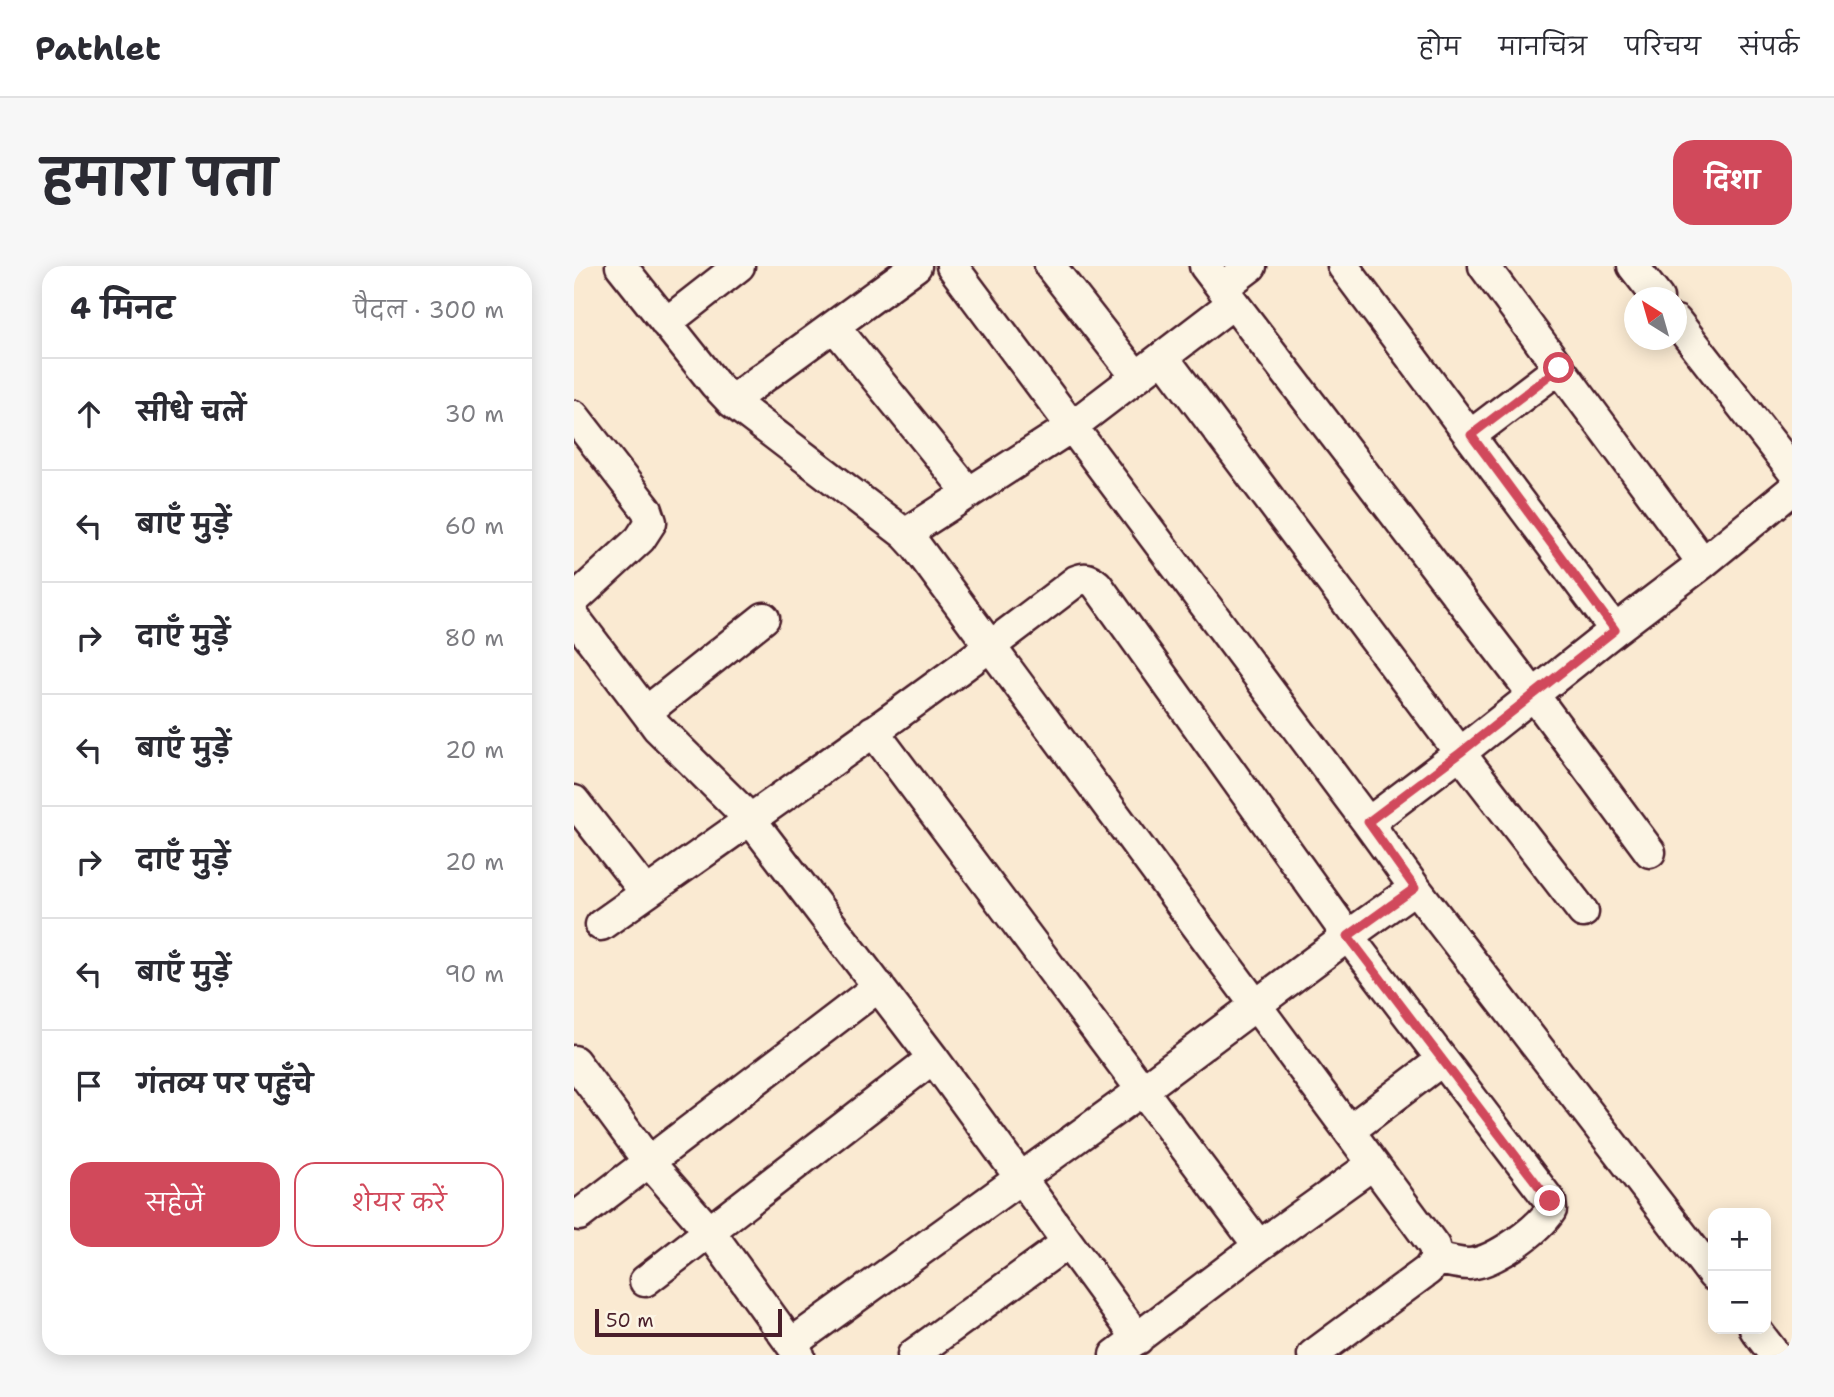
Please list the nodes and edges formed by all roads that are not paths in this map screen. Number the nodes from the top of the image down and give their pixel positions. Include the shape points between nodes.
1 (621, 266) edge
2 (739, 266) edge
3 (916, 266) edge
4 (951, 266) edge
5 (1050, 266) edge
6 (1251, 266) edge
7 (1343, 266) edge
8 (1484, 266) edge
9 (1633, 266) edge
10 (1220, 286) edge
11 (1649, 287) edge
12 (666, 323) junction
13 (834, 326) junction
14 (1687, 335) edge
15 (1163, 357) junction
16 (1559, 368) junction
17 (1136, 376) junction
18 (731, 401) junction
19 (574, 416) edge
20 (1071, 427) junction
21 (1471, 435) junction
22 (1792, 470) edge
23 (1792, 490) edge
24 (969, 492) junction
25 (905, 534) junction
26 (1703, 563) junction
27 (574, 600) edge
28 (574, 617) edge
29 (764, 618) dead end
30 (1615, 630) junction
31 (991, 646) junction
32 (1533, 694) junction
33 (646, 712) junction
34 (873, 731) junction
35 (1460, 753) junction
36 (574, 801) edge
37 (751, 820) junction
38 (1368, 822) junction
39 (1650, 852) dead end
40 (1415, 888) junction
41 (646, 893) junction
42 (1583, 912) dead end
43 (601, 925) dead end
44 (1348, 936) junction
45 (879, 986) junction
46 (1257, 1004) junction
47 (933, 1058) junction
48 (1442, 1060) junction
49 (574, 1061) edge
50 (1141, 1091) junction
51 (1350, 1130) junction
52 (648, 1161) junction
53 (1373, 1164) junction
54 (1021, 1179) junction
55 (579, 1215) dead end
56 (710, 1232) junction
57 (1067, 1243) junction
58 (1259, 1246) junction
59 (1436, 1258) junction
60 (1710, 1271) edge
61 (645, 1281) dead end
62 (1759, 1334) edge
63 (1126, 1347) edge
64 (795, 1350) edge
65 (913, 1355) edge
66 (1313, 1355) edge
67 (1775, 1355) edge

1 - 12 street
2 - 12 street
3 - 13 street
4 - 20 street
5 - 17 street
6 - 10 street
7 - 21 street
8 - 16 street
9 - 11 street
10 - 15 street
10 - 32 street
12 - 18 street
13 - 18 street
13 - 24 street
14 - 22 street
15 - 17 street
15 - 35 street
16 - 21 street
16 - 26 street
17 - 20 street
18 - 25 street
19 - 27 street via 647,510 651,522 640,539
20 - 24 street
20 - 38 street
21 - 30 street
23 - 26 street
24 - 25 street
25 - 31 street
26 - 30 street
28 - 33 street
29 - 33 street
30 - 32 street
31 - 34 street
31 - 44 street via 1076,581 1090,579
31 - 46 street
32 - 35 street
32 - 39 street
33 - 37 street
34 - 37 street
34 - 50 street
35 - 38 street
35 - 42 street
36 - 41 street
37 - 41 street
37 - 45 street
38 - 40 street
40 - 44 street
40 - 60 street
41 - 43 street
44 - 46 street
44 - 48 street
45 - 47 street
45 - 52 street
46 - 50 street
46 - 51 street
47 - 54 street
47 - 56 street
48 - 51 street
48 - 59 street via 1550,1201 1551,1210 1506,1250 1487,1260 1471,1264
49 - 52 street
50 - 54 street
50 - 58 street
51 - 53 street
52 - 55 street
52 - 56 street
53 - 58 street
53 - 59 street via 1434,1246
54 - 57 street
54 - 64 street
56 - 61 street
56 - 64 street
57 - 63 street
57 - 65 street
58 - 63 street
59 - 66 street via 1428,1270
62 - 67 street

